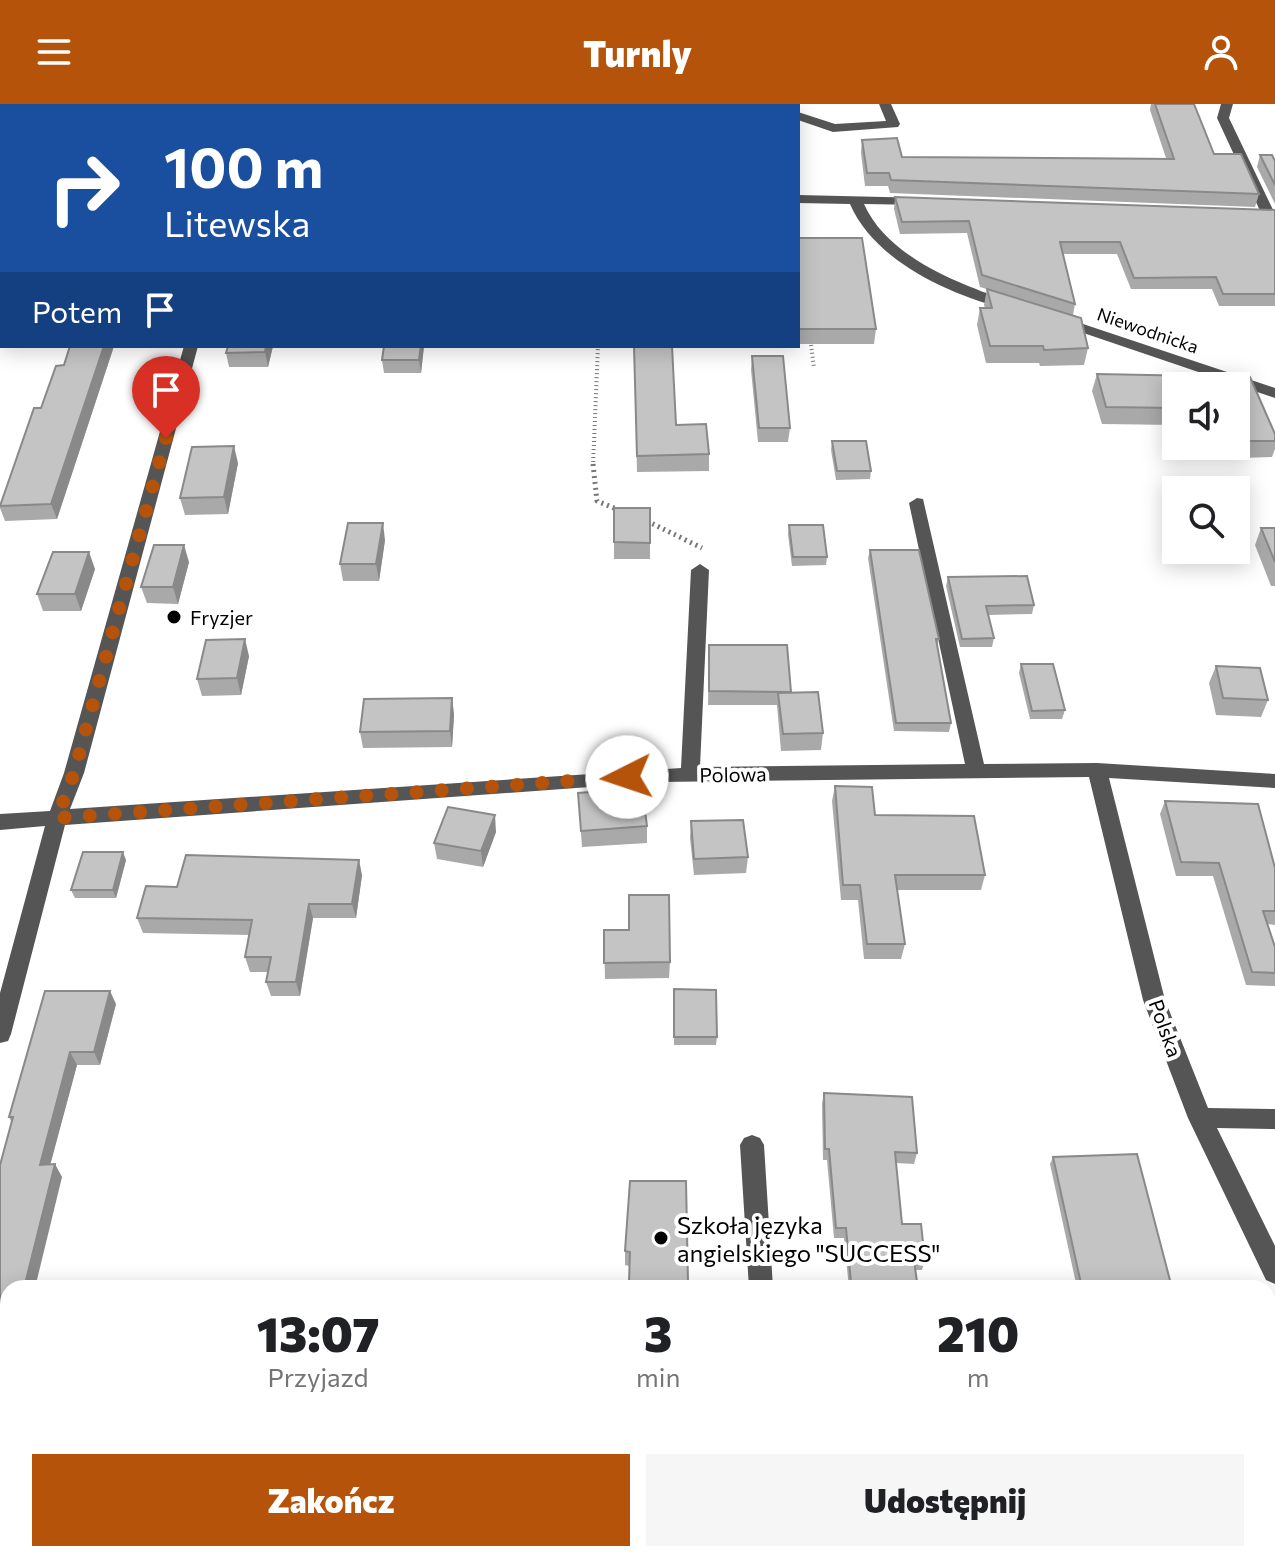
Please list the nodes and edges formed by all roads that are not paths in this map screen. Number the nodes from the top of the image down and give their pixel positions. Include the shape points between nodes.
1 (885, 104) edge
2 (1227, 104) edge
3 (800, 117) edge
4 (800, 199) edge
5 (855, 199) junction
6 (933, 202) edge
7 (1254, 214) edge
8 (1272, 215) edge
9 (190, 348) edge
10 (1275, 393) edge
11 (917, 503) dead end
12 (700, 570) road end
13 (1097, 770) junction
14 (976, 771) junction
15 (690, 774) junction
16 (1275, 781) edge
17 (57, 818) junction
18 (0, 822) edge
19 (0, 1034) edge
20 (1200, 1118) junction
21 (1275, 1119) edge
22 (752, 1145) dead end
23 (1275, 1272) edge
24 (760, 1280) edge

1 - 3 street via 894,124 833,128
2 - 8 street via 1223,118
4 - 5 street
5 - 6 street
5 - 10 street, Niewodnicka via 867,224 899,254 944,280
7 - 8 street
9 - 17 street via 74,773
11 - 14 street
12 - 15 street
13 - 14 street, Polowa
13 - 16 street, Polowa
13 - 20 street, Polska via 1154,1000
14 - 15 street, Polowa
15 - 17 street, Polowa
17 - 18 street, Polowa
17 - 19 street
20 - 21 street
20 - 23 street, Polska
22 - 24 street

